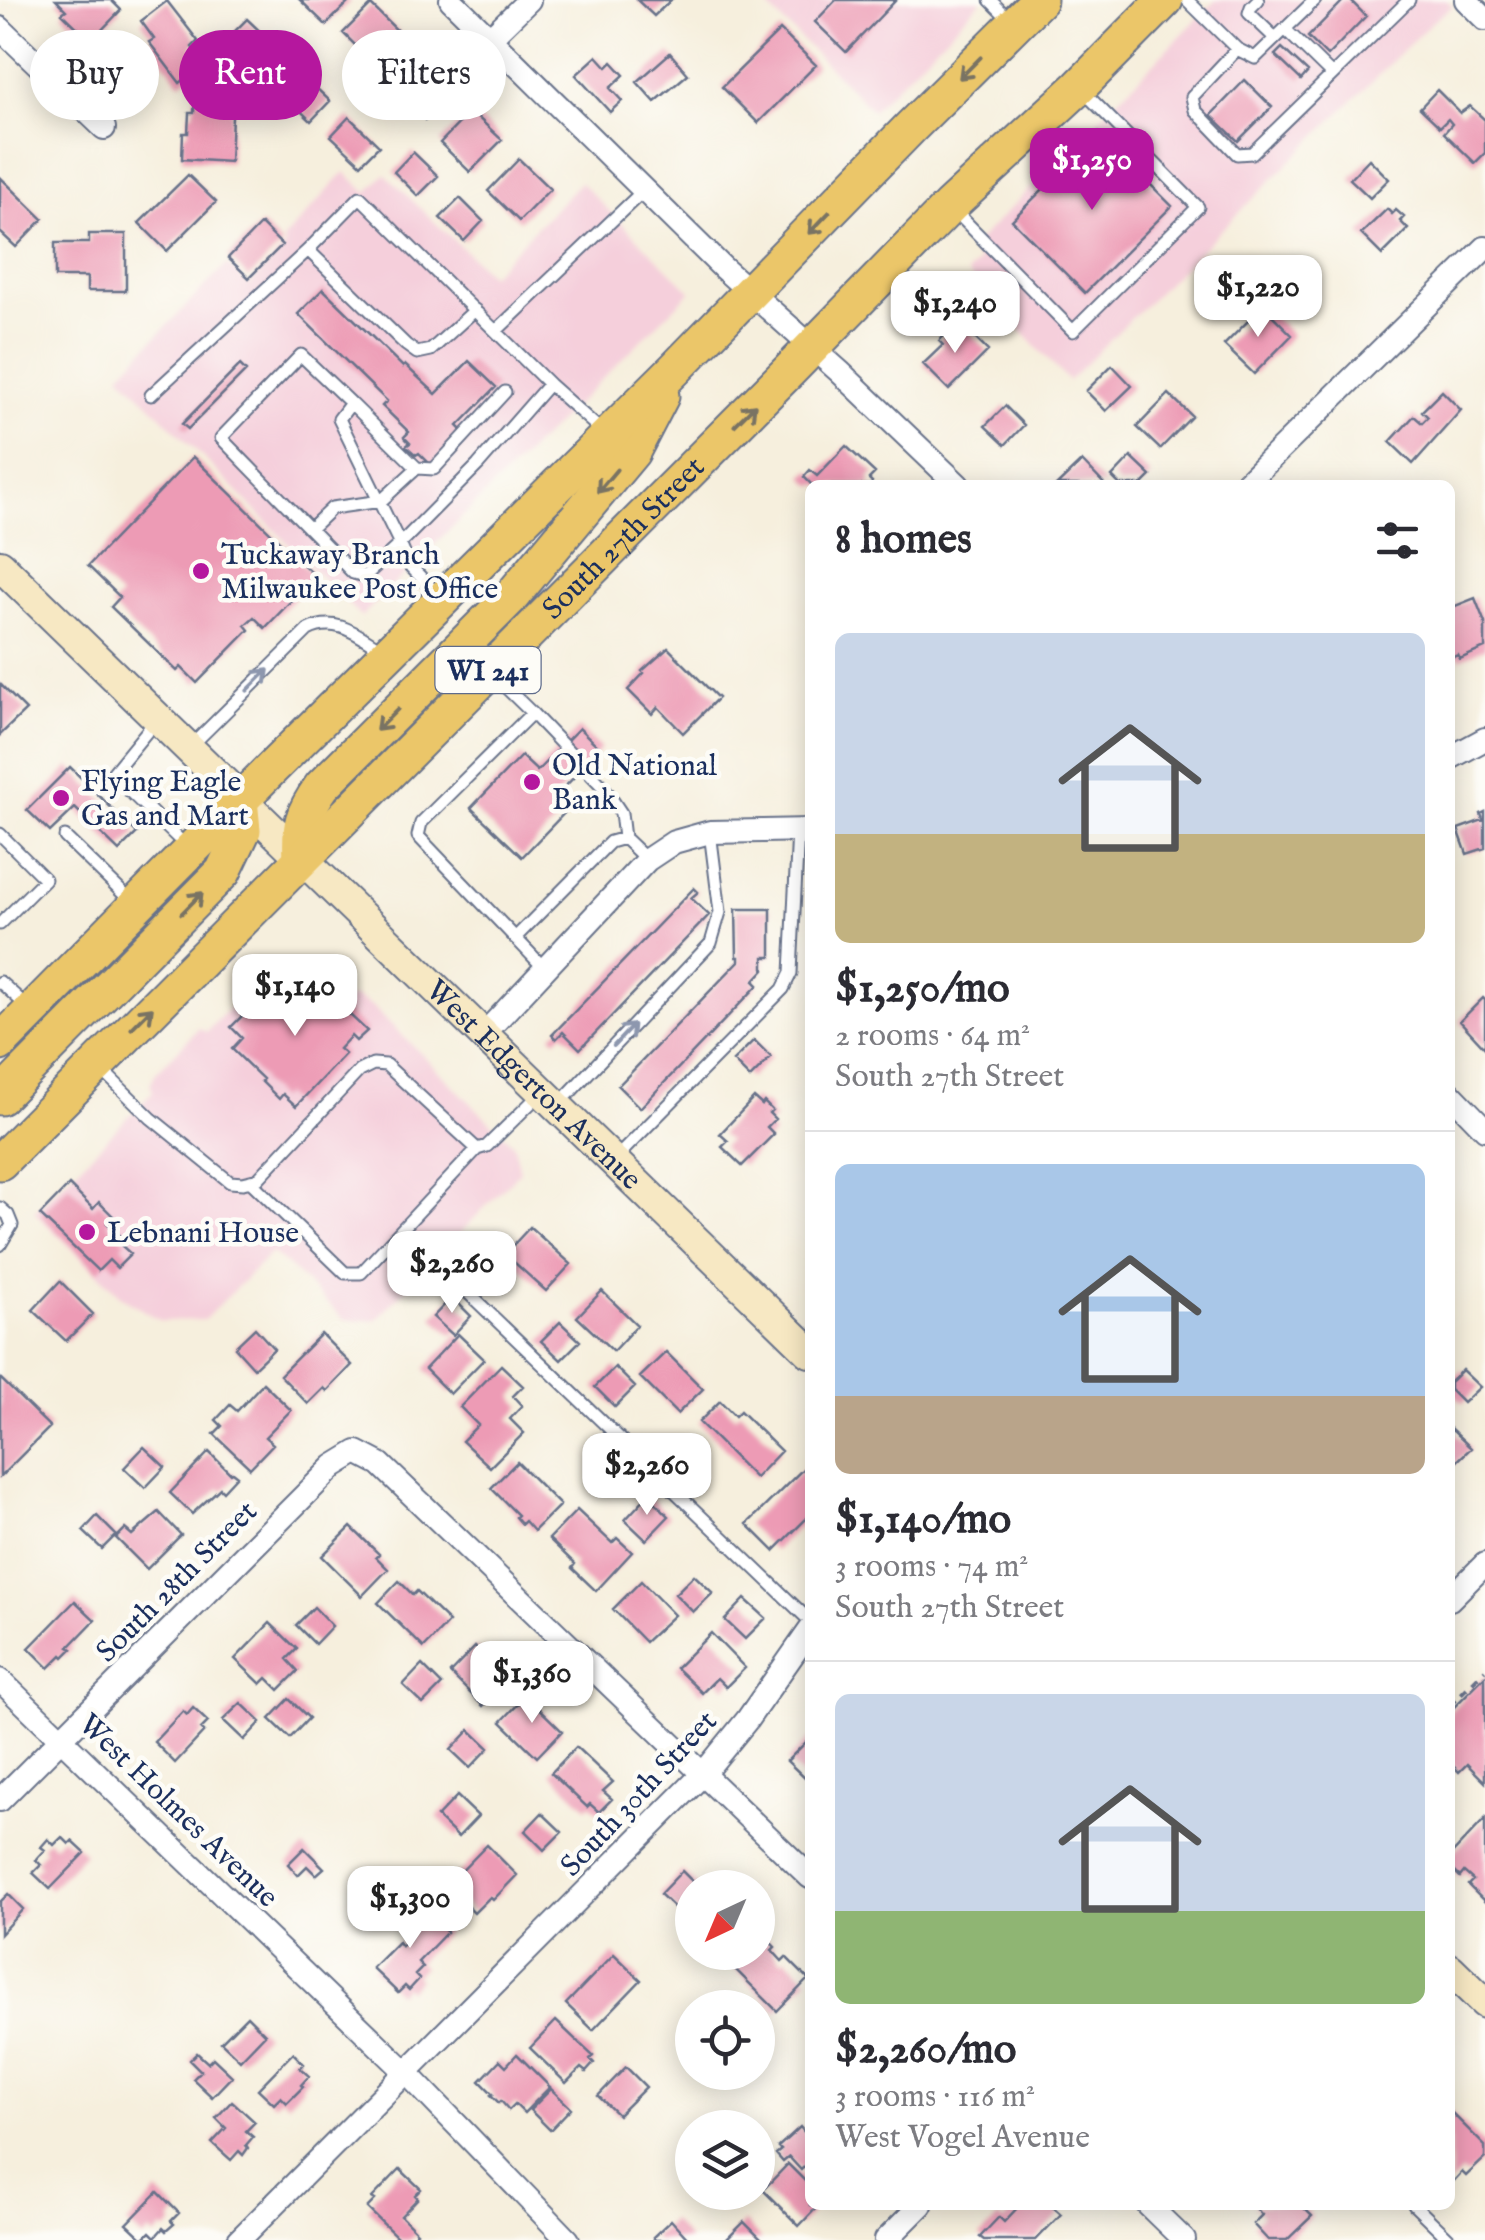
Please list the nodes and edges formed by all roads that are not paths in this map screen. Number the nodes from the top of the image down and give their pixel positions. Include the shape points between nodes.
1 (450, 0) edge
2 (529, 0) edge
3 (1165, 0) edge
4 (1187, 0) edge
5 (1258, 0) edge
6 (1315, 0) edge
7 (1408, 0) edge
8 (1466, 0) edge
9 (1015, 8) edge
10 (1485, 19) edge
11 (0, 28) edge
12 (482, 30) edge
13 (498, 30) edge
14 (1280, 34) junction
15 (1237, 49) junction
16 (506, 54) edge
17 (1332, 74) junction
18 (1079, 87) junction
19 (104, 128) dead end
20 (644, 190) junction
21 (950, 206) junction
22 (1485, 248) edge
23 (308, 250) junction
24 (750, 292) junction
25 (475, 310) junction
26 (496, 332) junction
27 (812, 347) junction
28 (676, 368) junction
29 (549, 384) junction
30 (505, 392) dead end
31 (151, 395) dead end
32 (351, 403) junction
33 (607, 435) junction
34 (416, 468) junction
35 (953, 480) edge
36 (1249, 480) edge
37 (381, 501) junction
38 (310, 529) junction
39 (400, 544) junction
40 (0, 565) edge
41 (443, 599) junction
42 (389, 654) junction
43 (488, 670) junction
44 (532, 713) junction
45 (158, 718) junction
46 (1485, 739) edge
47 (188, 749) junction
48 (1455, 755) edge
49 (240, 800) junction
50 (804, 830) edge
51 (710, 832) junction
52 (0, 834) edge
53 (65, 837) dead end
54 (624, 838) junction
55 (190, 850) junction
56 (301, 859) junction
57 (647, 860) junction
58 (136, 906) junction
59 (0, 924) edge
60 (515, 938) junction
61 (544, 969) junction
62 (0, 982) edge
63 (32, 1011) junction
64 (483, 1036) junction
65 (0, 1043) edge
66 (96, 1064) junction
67 (0, 1097) edge
68 (1455, 1098) edge
69 (549, 1099) junction
70 (1485, 1129) edge
71 (478, 1149) junction
72 (613, 1161) junction
73 (0, 1162) edge
74 (250, 1181) junction
75 (0, 1208) edge
76 (0, 1245) edge
77 (460, 1286) dead end
78 (805, 1347) edge
79 (1485, 1564) edge
80 (1455, 1594) edge
81 (805, 1617) edge
82 (805, 1637) edge
83 (0, 1680) edge
84 (61, 1738) junction
85 (704, 1774) junction
86 (0, 1800) edge
87 (805, 1872) edge
88 (1455, 1975) edge
89 (1485, 2003) edge
90 (406, 2072) junction
91 (915, 2210) edge
92 (1153, 2210) edge
93 (1419, 2210) edge
94 (239, 2240) edge
95 (568, 2240) edge
96 (886, 2240) edge
97 (1184, 2240) edge
98 (1450, 2240) edge

1 - 12 street
2 - 13 street
3 - 18 main road, South 27th Street / WI 241
4 - 15 lane
5 - 14 lane via 1249,13
6 - 14 lane
7 - 17 lane
8 - 10 street
9 -> 24 main road, WI 241 via 911,127
11 - 19 street
14 - 15 lane via 1254,58
14 - 17 lane
15 - 17 lane via 1192,96 1194,110 1237,154 1252,152
16 - 20 street
18 - 21 main road, South 27th Street / WI 241
18 - 21 lane via 1198,207 1073,331
20 - 24 street
20 - 26 lane
21 - 27 main road, South 27th Street / WI 241
22 - 36 street
23 - 25 lane via 417,353 431,350
23 - 25 lane via 360,196
23 - 31 lane
24 - 27 street
24 - 28 main road, WI 241
25 - 26 lane
26 - 29 lane
27 - 35 street
43 -> 27 main road, South 27th Street / WI 241
28 - 33 main road, WI 241
28 -> 56 main road via 632,452 510,597 322,786 299,830
29 - 33 lane
29 - 39 lane
30 - 34 lane via 434,469
32 - 34 lane
32 - 37 lane via 339,419
32 - 38 lane via 300,356 221,438
33 - 41 main road, WI 241
34 - 37 lane
37 - 38 lane via 332,508
37 - 39 lane
38 - 39 lane via 365,576
39 - 41 lane via 408,566
40 - 45 street, West Edgerton Avenue
41 - 42 main road, WI 241
47 -> 42 lane via 321,623 342,626
42 - 49 main road, WI 241
43 - 44 lane
43 - 56 main road, South 27th Street / WI 241
44 - 54 lane via 604,789 621,813
44 - 60 lane via 421,822 418,836
45 - 47 street, West Edgerton Avenue
45 - 55 lane via 112,774
46 - 48 street
47 - 49 street, West Edgerton Avenue
49 - 55 main road, WI 241
49 - 56 street, West Edgerton Avenue
67 -> 49 main road via 223,872 243,830
50 - 51 street
50 - 72 lane via 784,989
51 - 57 street via 674,842
69 -> 51 lane via 711,943 720,912
52 - 59 lane via 45,878
53 - 58 lane
54 - 57 lane
54 - 60 lane via 610,842
55 - 58 main road, WI 241
56 - 64 street, West Edgerton Avenue
66 -> 56 main road, South 27th Street / WI 241
57 - 61 street
58 - 63 main road, WI 241
60 - 61 lane
61 - 64 street
62 - 63 lane
63 - 65 main road, WI 241
64 - 69 street, West Edgerton Avenue
66 - 73 main road, South 27th Street / WI 241
66 - 74 lane via 230,1182
68 - 70 street
69 - 71 lane
69 - 72 street, West Edgerton Avenue
71 - 74 lane via 386,1065 373,1064
71 - 74 lane via 361,1274 345,1273
72 - 78 street, West Edgerton Avenue
75 - 76 lane via 12,1225
77 - 81 lane
79 - 80 street
82 - 85 street, South 30th Street
83 - 84 street, West Holmes Avenue
84 - 85 street, South 28th Street via 334,1466 357,1452 380,1464
84 - 86 street, South 28th Street
84 - 90 street, West Holmes Avenue
85 - 87 street
85 - 90 street, South 30th Street
88 - 89 street
90 - 94 street, South 30th Street
90 - 95 street, West Holmes Avenue
91 - 96 street
92 - 97 street
93 - 98 lane

